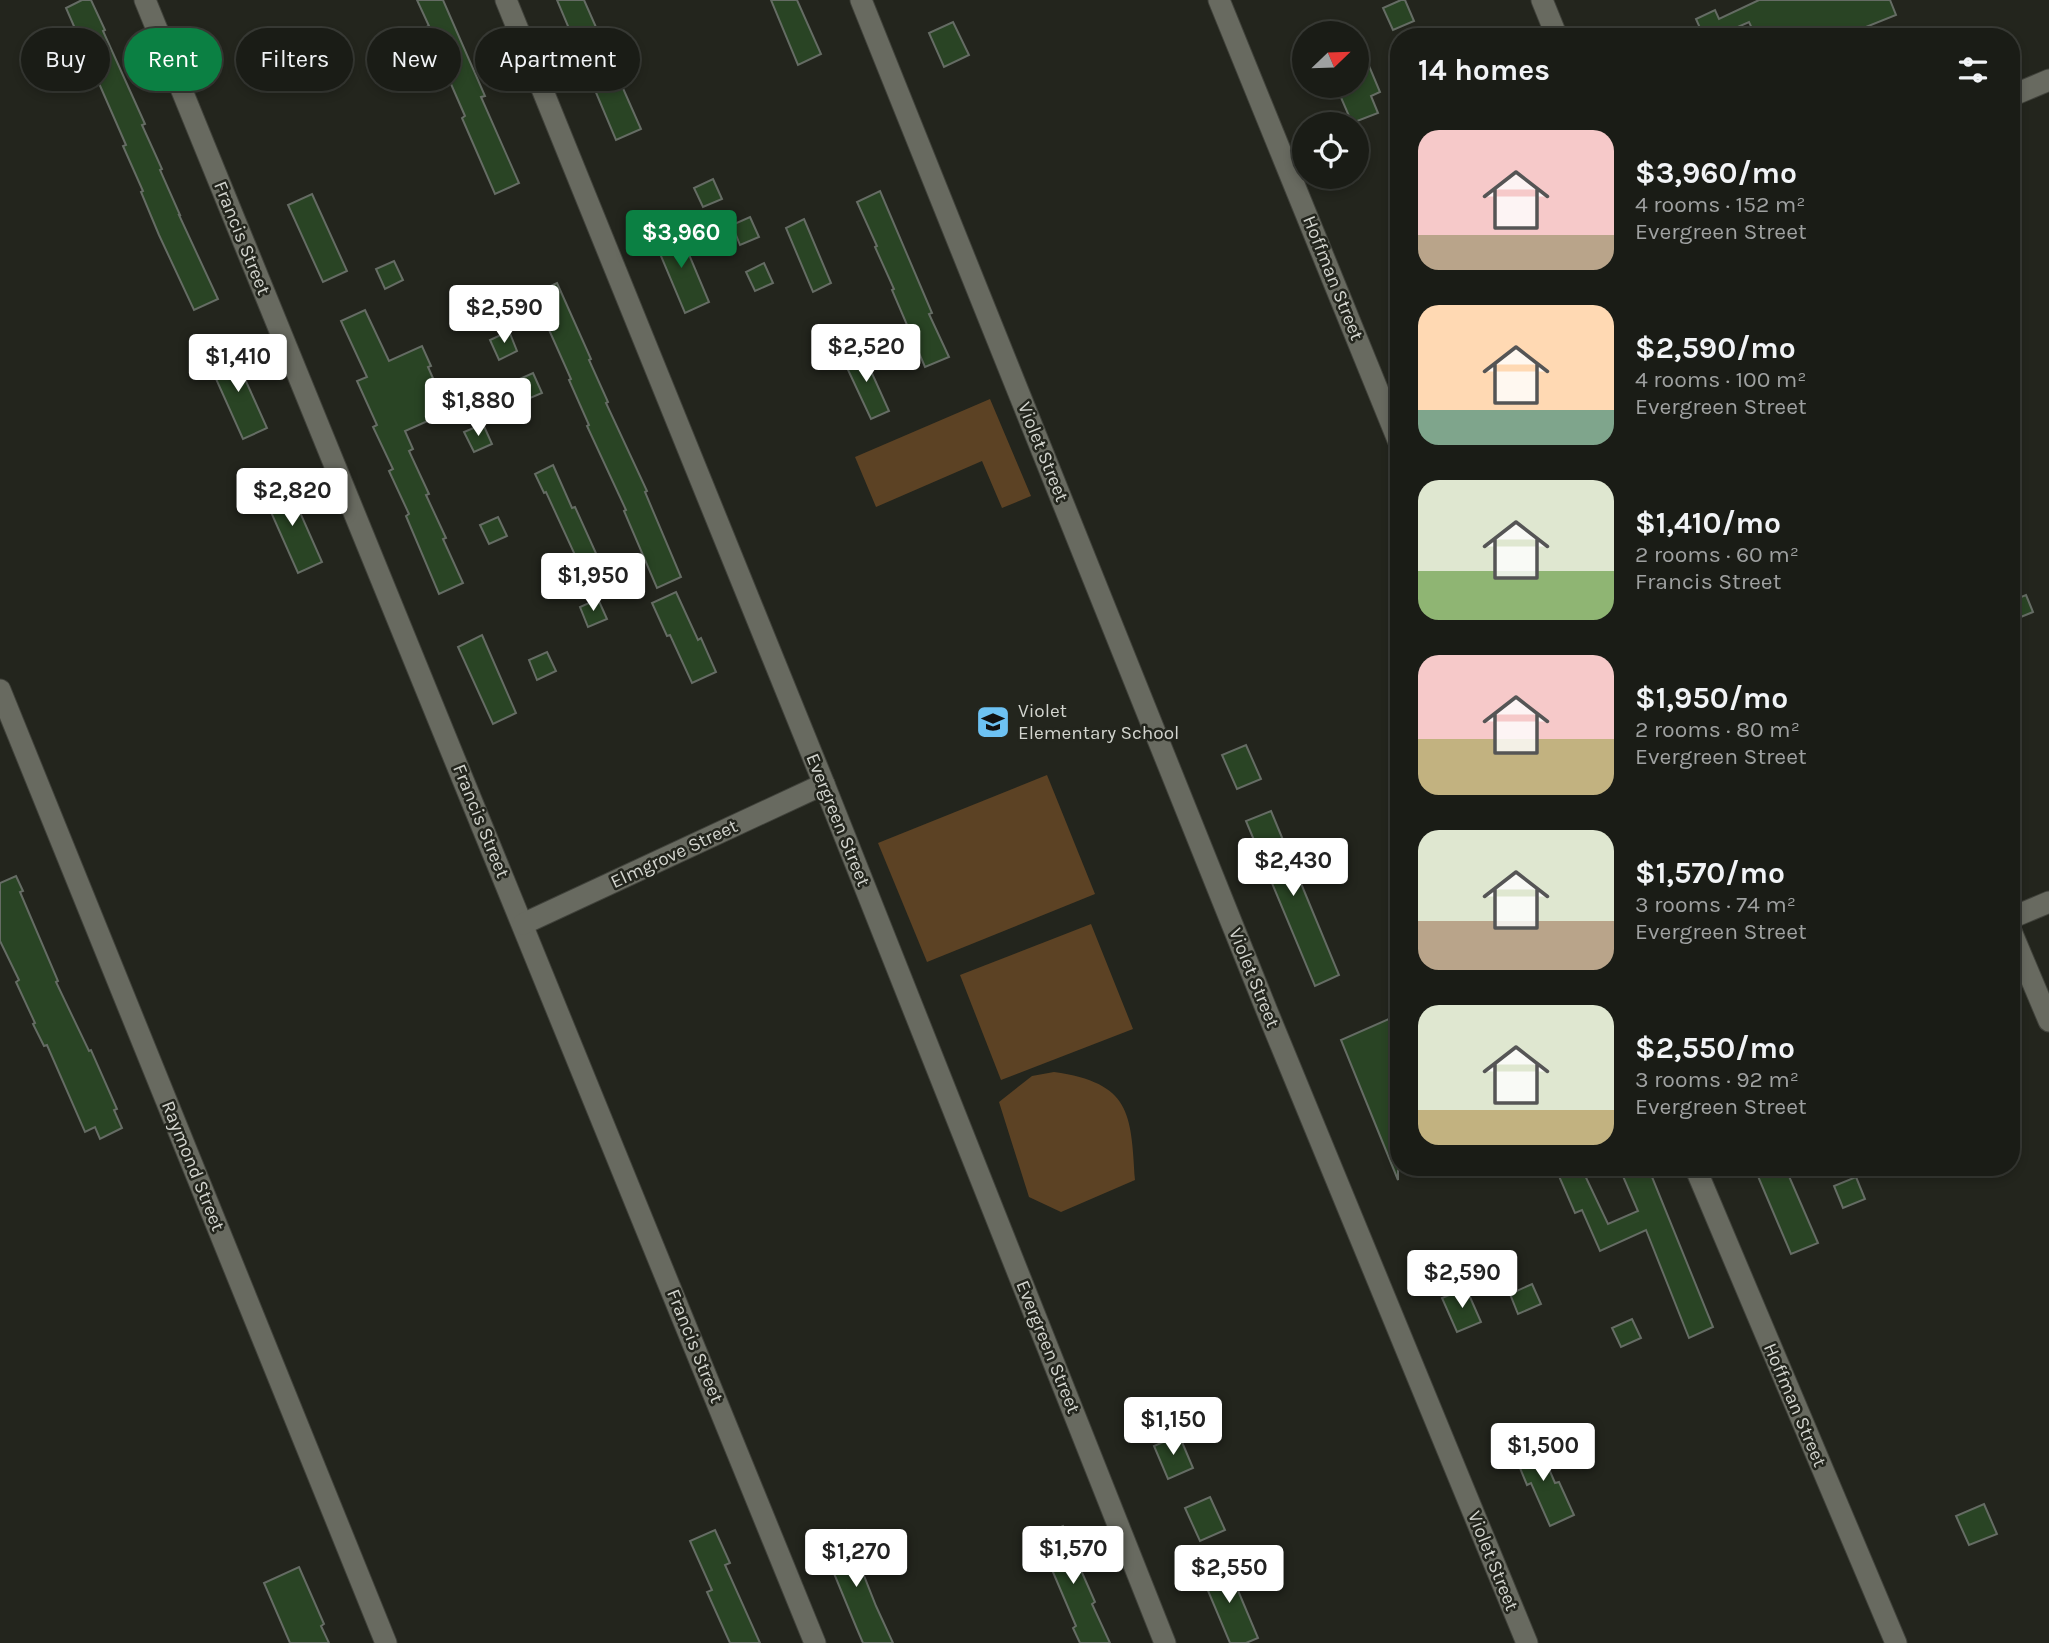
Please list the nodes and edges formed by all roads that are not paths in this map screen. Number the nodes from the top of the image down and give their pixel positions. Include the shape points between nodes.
1 (145, 0) edge
2 (506, 0) edge
3 (861, 0) edge
4 (1219, 0) edge
5 (1542, 0) edge
6 (1553, 28) edge
7 (2049, 80) edge
8 (2020, 92) edge
9 (1390, 420) edge
10 (0, 690) edge
11 (824, 784) junction
12 (2049, 902) edge
13 (2020, 914) edge
14 (523, 924) junction
15 (2020, 952) edge
16 (2049, 1021) edge
17 (1699, 1176) edge
18 (386, 1643) edge
19 (815, 1643) edge
20 (1165, 1643) edge
21 (1527, 1643) edge
22 (1895, 1643) edge

1 - 14 street, Francis Street
2 - 11 street, Evergreen Street
3 - 21 street, Violet Street
4 - 9 street, Hoffman Street
5 - 6 street
7 - 8 street
10 - 18 street, Raymond Street
11 - 14 street, Elmgrove Street
11 - 20 street, Evergreen Street
12 - 13 street
14 - 19 street, Francis Street
15 - 16 street
17 - 22 street, Hoffman Street

